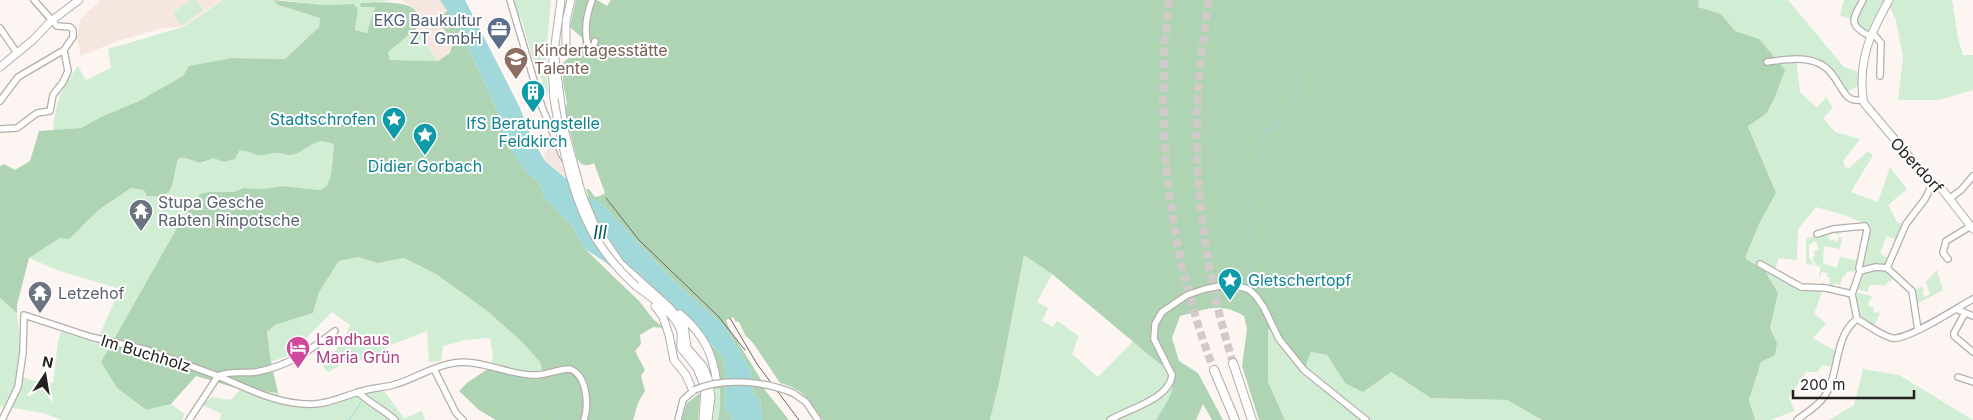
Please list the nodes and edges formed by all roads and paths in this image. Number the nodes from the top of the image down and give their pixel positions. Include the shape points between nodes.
1 (34, 0) edge
2 (78, 0) edge
3 (510, 0) edge
4 (561, 0) edge
5 (571, 0) edge
6 (592, 0) edge
7 (1862, 0) edge
8 (1889, 0) edge
9 (51, 20) junction
10 (0, 28) edge
11 (1871, 34) junction
12 (595, 42) dead end
13 (64, 50) junction
14 (554, 52) junction
15 (17, 53) junction
16 (1767, 62) dead end
17 (0, 67) edge
18 (1880, 76) dead end
19 (556, 99) junction
20 (1863, 100) junction
21 (0, 101) edge
22 (0, 129) edge
23 (581, 174) dead end
24 (1973, 176) edge
25 (1934, 183) junction
26 (1949, 199) junction
27 (1972, 228) edge
28 (1818, 234) dead end
29 (1948, 259) dead end
30 (1760, 264) dead end
31 (1887, 268) junction
32 (1860, 271) junction
33 (1852, 294) junction
34 (650, 299) junction
35 (1973, 299) edge
36 (669, 307) junction
37 (1956, 308) junction
38 (1965, 313) junction
39 (1973, 316) edge
40 (1857, 319) junction
41 (1918, 330) junction
42 (335, 331) dead end
43 (684, 341) junction
44 (686, 352) junction
45 (1973, 352) edge
46 (1233, 364) tunnel mouth
47 (434, 369) junction
48 (1214, 370) tunnel mouth
49 (230, 371) junction
50 (218, 376) junction
51 (1958, 378) dead end
52 (231, 382) junction
53 (1973, 382) edge
54 (717, 384) junction
55 (694, 390) junction
56 (358, 392) junction
57 (2, 420) edge
58 (189, 420) edge
59 (395, 420) edge
60 (463, 420) edge
61 (584, 420) edge
62 (678, 420) edge
63 (703, 420) edge
64 (708, 420) edge
65 (818, 420) edge
66 (1110, 420) edge
67 (1235, 420) edge
68 (1252, 420) edge
69 (1366, 420) edge
70 (1797, 420) edge

1 - 9 street
2 - 9 main road
3 - 23 street via 542,107 562,156 575,173
4 - 14 main road
5 - 14 main road via 566,21 566,46
6 - 12 street via 585,25 589,49
7 - 11 street via 1854,24 1857,30
8 - 11 main road
9 - 13 street via 60,28 70,27 73,30 73,37
9 - 15 main road
10 - 15 street
11 - 18 street via 1881,43
11 - 20 main road via 1862,64
13 - 21 street via 18,77
13 - 22 street via 68,71 53,94 50,111 37,113 17,128
14 - 19 main road via 552,67
15 - 17 main road
16 - 20 street via 1800,59 1817,62 1832,72 1848,97
19 - 34 main road, bridge via 558,125 571,176 591,230 602,248
19 - 36 main road, bridge via 582,195 595,226 620,263
20 - 25 main road, Oberdorf via 1866,108
24 - 26 street
25 - 26 main road, Oberdorf
25 - 31 street via 1906,224
26 - 27 main road, Oberdorf
27 - 29 street via 1944,243 1943,253
28 - 32 street via 1832,229 1865,226
30 - 33 street via 1796,286 1830,288
31 - 32 street via 1876,266
31 - 41 street via 1912,291
32 - 33 street
33 - 40 street
34 - 43 main road via 675,320
34 - 55 main road, bridge via 662,314 674,360
35 - 37 street
36 - 43 main road via 686,329
36 - 54 main road via 691,324 706,342
37 - 38 street
37 - 41 street
38 - 39 street
38 - 45 street via 1954,336
40 - 41 street via 1893,338
40 - 70 street via 1849,328 1839,352 1826,395
42 - 49 street via 286,364 250,373
43 - 44 main road
43 - 44 main road via 671,348
44 - 63 main road via 705,388
44 - 64 main road via 703,366 708,378 711,397
46 - 68 highway
47 - 56 street, Im Buchholz via 393,385
47 - 60 street via 456,413
47 - 61 street, Im Buchholz via 456,363 531,375 573,370 585,389
48 - 67 highway
49 - 50 street
49 - 52 street
50 - 52 street, Im Buchholz
50 - 57 street, Im Buchholz via 147,350 24,316 20,378
50 - 58 street
51 - 53 street
52 - 56 street, Im Buchholz via 284,402 300,404 323,403
54 - 55 street, bridge
54 - 65 street, bridge via 766,385 793,393 806,402
55 - 62 street via 682,403
56 - 59 street
66 - 69 street via 1168,388 1172,375 1155,345 1153,333 1162,312 1187,295 1224,285 1248,289 1264,308 1279,339 1304,370

